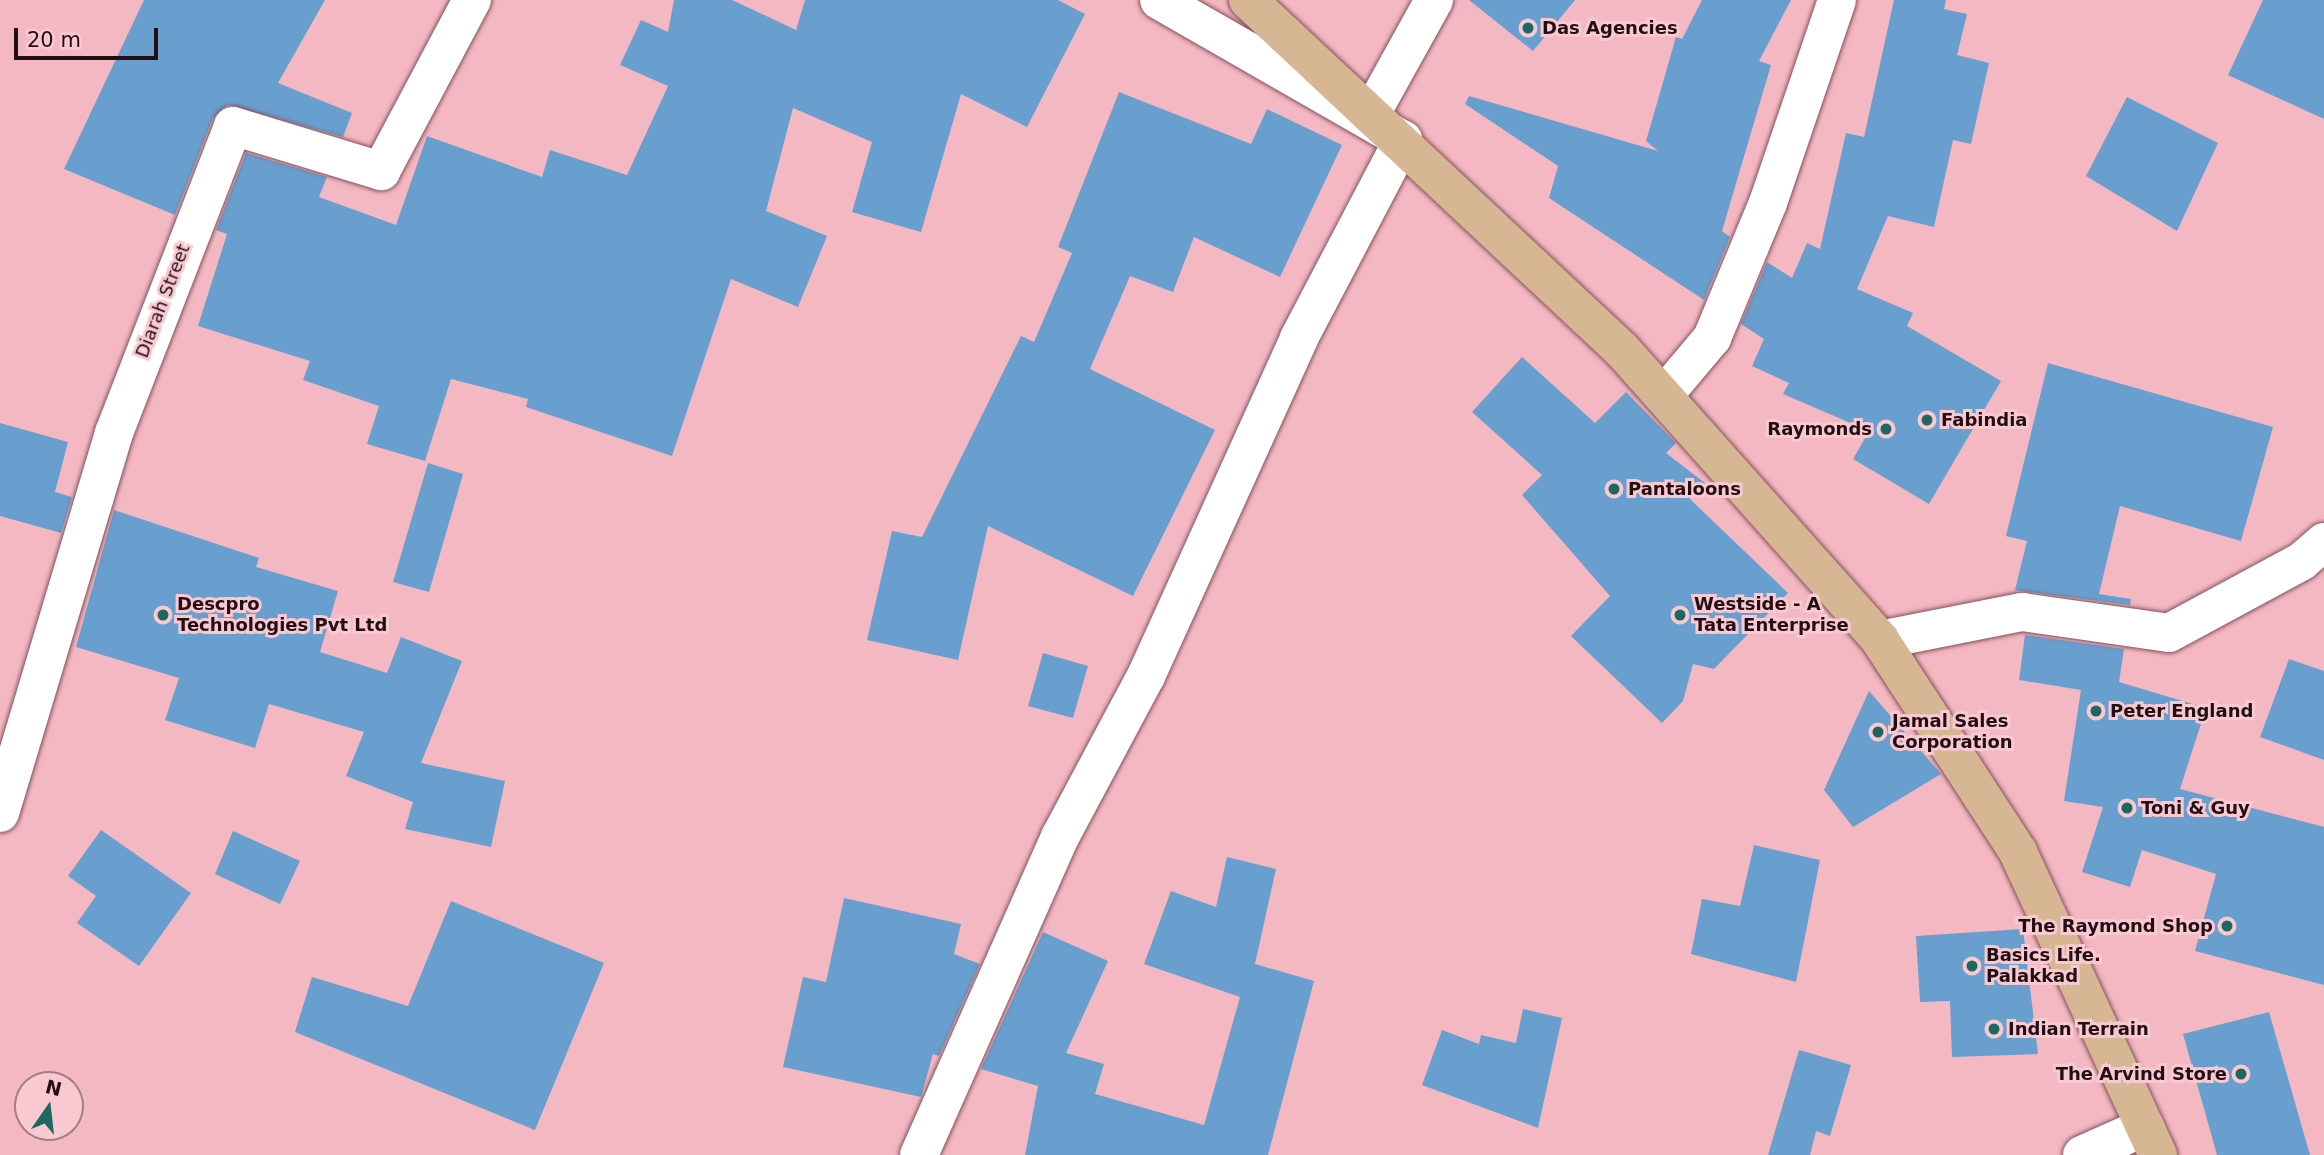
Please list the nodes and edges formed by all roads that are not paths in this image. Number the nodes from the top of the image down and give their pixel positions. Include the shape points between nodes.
1 (472, 0) edge
2 (1159, 0) edge
3 (1248, 0) edge
4 (1434, 0) edge
5 (1837, 0) edge
6 (1372, 112) junction
7 (1404, 140) junction
8 (1664, 395) junction
9 (2324, 542) edge
10 (1880, 640) junction
11 (0, 813) edge
12 (2151, 1141) edge
13 (919, 1155) edge
14 (2082, 1155) edge

1 - 11 street, Diarah Street via 381,171 233,126 114,433
2 - 7 street
3 - 6 main road
4 - 6 street
5 - 8 street via 1769,203 1712,338
6 - 7 main road
7 - 8 main road
7 - 13 street via 1299,338 1146,676 1060,837
8 - 10 main road
9 - 10 street via 2302,561 2169,633 2022,612
10 - 12 main road via 2018,852
12 - 14 street

